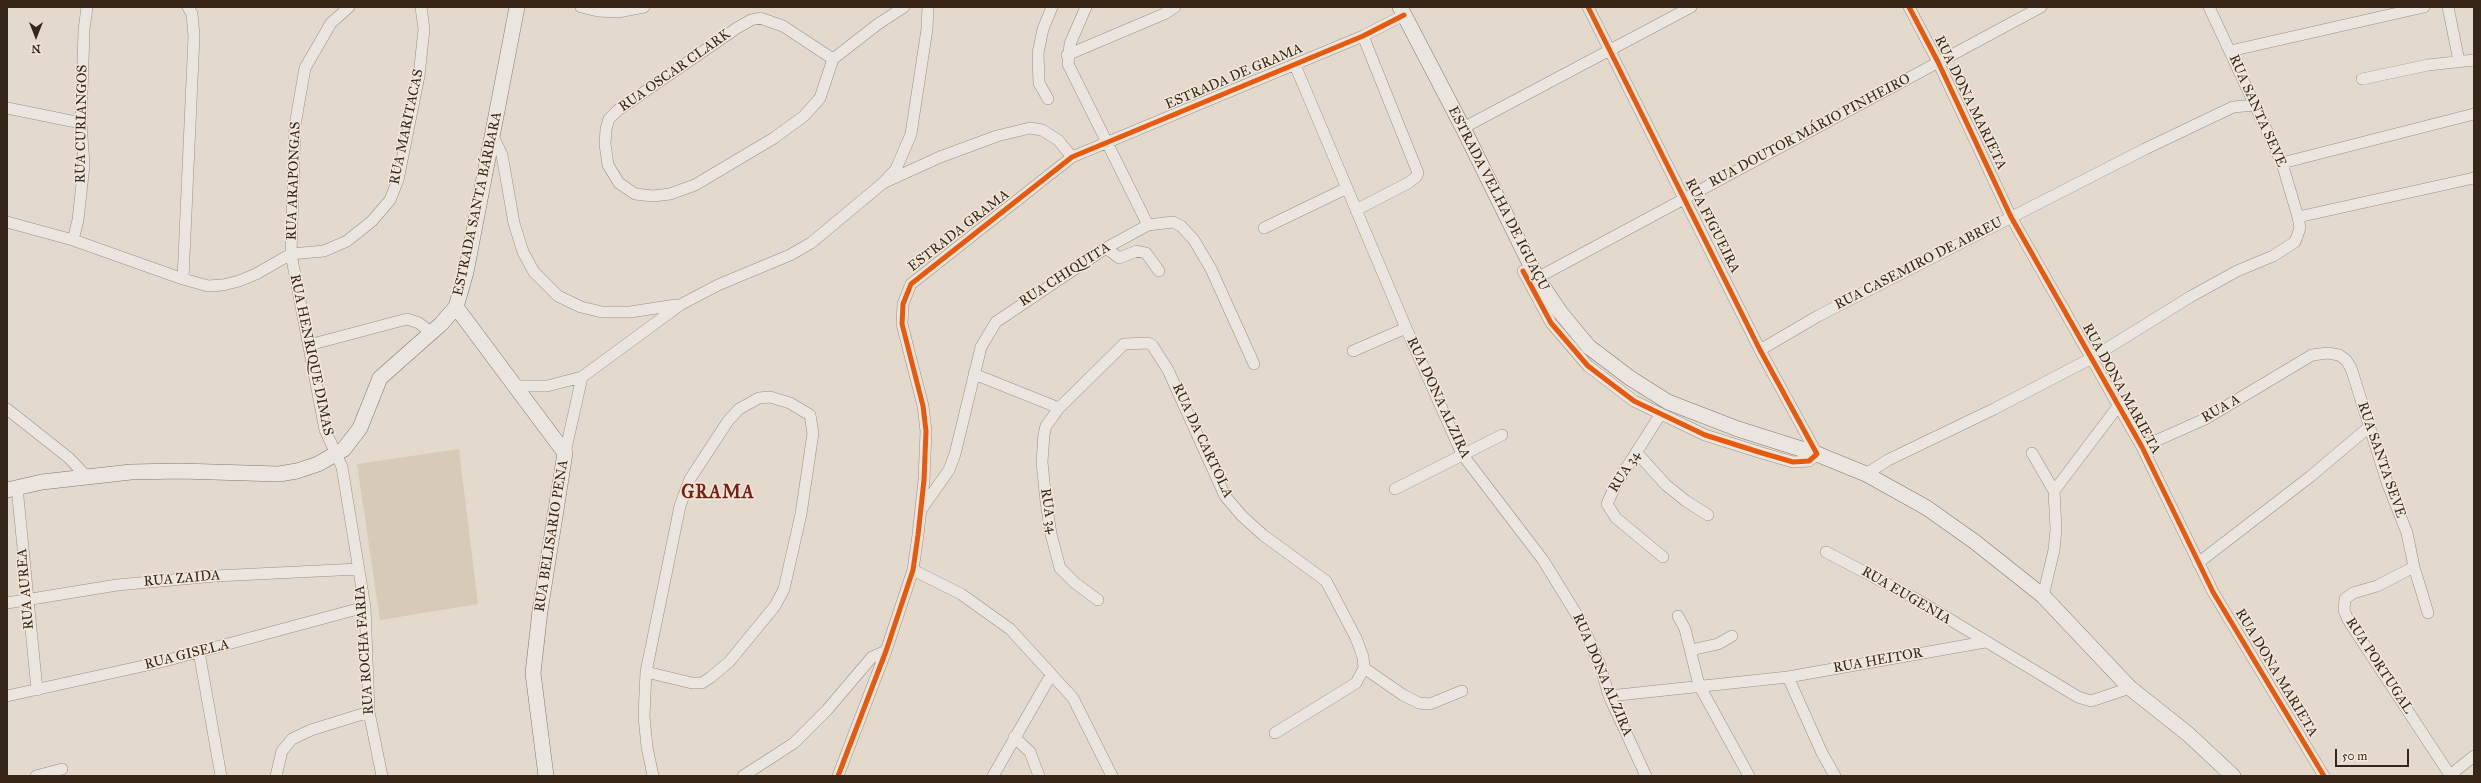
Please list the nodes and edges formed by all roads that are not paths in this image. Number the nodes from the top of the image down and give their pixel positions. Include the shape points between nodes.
1 (87, 7) edge
2 (188, 7) edge
3 (349, 7) edge
4 (421, 7) edge
5 (517, 7) edge
6 (580, 7) edge
7 (644, 7) edge
8 (904, 7) edge
9 (928, 7) edge
10 (1052, 7) edge
11 (1086, 7) edge
12 (1175, 7) edge
13 (1588, 7) edge
14 (1691, 7) edge
15 (1909, 7) edge
16 (2041, 7) edge
17 (2209, 7) edge
18 (2424, 7) edge
19 (2448, 7) edge
20 (1402, 11) edge
21 (1363, 36) junction
22 (1611, 49) junction
23 (2230, 51) junction
24 (1067, 55) junction
25 (833, 59) junction
26 (2459, 61) junction
27 (2474, 61) edge
28 (1938, 62) junction
29 (1295, 65) junction
30 (2362, 79) dead end
31 (1048, 99) dead end
32 (2255, 105) junction
33 (7, 108) edge
34 (2474, 114) edge
35 (81, 123) junction
36 (1463, 128) junction
37 (492, 134) junction
38 (1106, 144) junction
39 (1072, 157) junction
40 (2282, 163) junction
41 (2474, 178) edge
42 (884, 183) junction
43 (1347, 188) junction
44 (1685, 199) junction
45 (1356, 210) junction
46 (2011, 216) junction
47 (2298, 217) junction
48 (7, 222) edge
49 (1148, 225) junction
50 (1264, 228) dead end
51 (73, 240) junction
52 (1106, 248) junction
53 (291, 254) junction
54 (1159, 270) dead end
55 (1523, 270) dead end
56 (1537, 278) junction
57 (182, 279) junction
58 (680, 305) junction
59 (456, 306) junction
60 (1406, 328) junction
61 (430, 332) junction
62 (1124, 344) joint
63 (309, 345) junction
64 (1760, 350) junction
65 (1353, 351) dead end
66 (2090, 359) junction
67 (2296, 363) joint
68 (1254, 364) dead end
69 (974, 374) junction
70 (582, 377) junction
71 (516, 386) junction
72 (2119, 405) junction
73 (1059, 408) junction
74 (7, 409) edge
75 (1660, 415) junction
76 (2369, 427) junction
77 (1502, 435) dead end
78 (2142, 447) junction
79 (565, 453) junction
80 (1637, 453) junction
81 (2032, 453) dead end
82 (335, 454) junction
83 (1462, 454) junction
84 (1817, 454) junction
85 (1866, 474) junction
86 (87, 477) junction
87 (12, 488) edge
88 (1395, 489) dead end
89 (2054, 491) junction
90 (922, 509) junction
91 (1708, 515) dead end
92 (1826, 552) dead end
93 (1663, 557) dead end
94 (2198, 563) junction
95 (2414, 568) junction
96 (358, 569) junction
97 (913, 570) junction
98 (2043, 596) junction
99 (27, 600) junction
100 (1098, 600) dead end
101 (7, 603) edge
102 (365, 607) junction
103 (2428, 613) dead end
104 (1678, 616) dead end
105 (1732, 636) dead end
106 (1985, 642) junction
107 (1691, 650) junction
108 (886, 651) junction
109 (199, 652) junction
110 (1364, 668) junction
111 (646, 672) junction
112 (1051, 675) junction
113 (1788, 677) junction
114 (1699, 685) junction
115 (2130, 688) junction
116 (37, 690) junction
117 (1462, 691) dead end
118 (7, 696) edge
119 (1609, 696) junction
120 (369, 712) junction
121 (1275, 733) dead end
122 (1014, 737) junction
123 (2474, 756) edge
124 (62, 769) dead end
125 (36, 776) edge
126 (221, 776) edge
127 (276, 776) edge
128 (382, 776) edge
129 (546, 776) edge
130 (653, 776) edge
131 (744, 776) edge
132 (838, 776) edge
133 (992, 776) edge
134 (1039, 776) edge
135 (1112, 776) edge
136 (1646, 776) edge
137 (1749, 776) edge
138 (1835, 776) edge
139 (2233, 776) edge
140 (2324, 776) edge
141 (2449, 776) edge

1 - 35 street, RUA CURIANGOS
2 - 57 street via 194,36
3 - 53 street, RUA ARAPONGAS via 331,23 306,68 295,124
4 - 53 street, RUA MARITACAS via 424,30 419,76 398,180 390,200 372,221 347,241 324,251
5 - 37 street, ESTRADA SANTA BÁRBARA
6 - 7 street via 618,12
8 - 25 street
9 - 42 street via 911,134 896,169
10 - 31 street via 1043,29 1038,53 1039,83
11 - 24 street
12 - 24 street
13 - 22 street, RUA FIGUEIRA
14 - 22 street
15 - 28 street, RUA DONA MARIETA
16 - 28 street, RUA DOUTOR MÁRIO PINHEIRO
17 - 23 street, RUA SANTA SEVE
18 - 23 street
19 - 26 street
20 - 21 street, ESTRADA DE GRAMA
20 - 36 street, ESTRADA VELHA DE IGUAÇU
21 - 29 street, ESTRADA DE GRAMA
21 - 45 street via 1418,173 1408,182
22 - 36 street
22 - 44 street, RUA FIGUEIRA
23 - 32 street, RUA SANTA SEVE
24 - 38 street via 1074,77
25 - 25 street, RUA OSCAR CLARK via 783,26 767,19 751,20 618,110 609,119 605,144 608,165 619,183 635,194 664,195 695,185 748,154 804,116 820,98
26 - 27 street
26 - 30 street
28 - 44 street, RUA DOUTOR MÁRIO PINHEIRO
28 - 46 street, RUA DONA MARIETA
29 - 38 street, ESTRADA DE GRAMA
29 - 43 street, RUA DONA ALZIRA
32 - 40 street, RUA SANTA SEVE
32 - 46 street, RUA CASEMIRO DE ABREU via 2233,108
33 - 35 street
34 - 40 street
35 - 51 street, RUA CURIANGOS via 84,165 78,220
36 - 56 street, ESTRADA VELHA DE IGUAÇU
37 - 58 street via 502,155 514,223 523,252 534,272 558,296 581,307 602,312 630,312
37 - 59 street, ESTRADA SANTA BÁRBARA via 466,272
38 - 39 street, ESTRADA DE GRAMA
38 - 49 street
39 - 42 street via 1058,140 1042,130 1024,129 940,157
39 - 90 street, ESTRADA GRAMA via 922,273 906,293 902,324 923,406 926,431
40 - 47 street, RUA SANTA SEVE
41 - 47 street
42 - 58 street via 811,243
43 - 45 street, RUA DONA ALZIRA
43 - 50 street
44 - 56 street, RUA DOUTOR MÁRIO PINHEIRO
44 - 64 street, RUA FIGUEIRA
45 - 60 street, RUA DONA ALZIRA
46 - 64 street, RUA CASEMIRO DE ABREU via 1818,316
46 - 66 street, RUA DONA MARIETA
47 - 66 street, RUA SANTA SEVE via 2300,228 2295,242 2274,256 2237,271 2190,297
48 - 51 street, RUA ARAPONGAS
49 - 52 street, RUA CHIQUITA
49 - 68 street, RUA CHIQUITA via 1173,222 1181,226 1194,240 1211,269
51 - 57 street, RUA ARAPONGAS
52 - 54 street via 1119,258 1138,251 1146,254
52 - 69 street, RUA CHIQUITA via 996,322 987,333 981,347
53 - 57 street, RUA ARAPONGAS via 256,274 223,286 208,286
53 - 63 street, RUA HENRIQUE DIMAS
55 - 75 street via 1551,323 1588,366 1634,401
56 - 84 street, ESTRADA VELHA DE IGUAÇU via 1560,312 1589,347 1630,378 1668,402 1738,429
58 - 70 street
59 - 61 street, ESTRADA SANTA BÁRBARA via 441,324
59 - 71 street, RUA BELISARIO PENA
60 - 65 street
60 - 83 street, RUA DONA ALZIRA
61 - 63 street via 419,323 406,320
61 - 82 street, ESTRADA SANTA BÁRBARA via 380,378 360,428 344,449
62 - 73 street, RUA 34
62 - 110 street, RUA DA CARTOLA via 1143,342 1152,345 1187,409 1225,496 1263,536 1326,581 1356,638 1364,657
63 - 82 street, RUA HENRIQUE DIMAS via 325,430
64 - 84 street, RUA FIGUEIRA
66 - 72 street, RUA DONA MARIETA
66 - 85 street, RUA SANTA SEVE via 1888,460
67 - 76 street, RUA SANTA SEVE via 2312,355 2328,353 2339,355 2346,360 2351,368
67 - 78 street, RUA A via 2205,419
69 - 73 street
69 - 90 street, RUA CHIQUITA via 951,465
70 - 71 street via 547,386
70 - 79 street
71 - 79 street, RUA BELISARIO PENA
72 - 78 street, RUA DONA MARIETA
72 - 89 street
73 - 100 street, RUA 34 via 1046,426 1042,447 1051,534 1060,568
74 - 86 street via 69,458
75 - 80 street, RUA 34
75 - 84 street via 1705,435 1794,462 1809,461
76 - 94 street via 2311,476
76 - 95 street, RUA SANTA SEVE via 2407,534
77 - 83 street
78 - 94 street, RUA DONA MARIETA
79 - 129 street, RUA BELISARIO PENA via 533,673
80 - 91 street via 1686,502
80 - 93 street, RUA 34 via 1615,486 1607,508
81 - 89 street
82 - 86 street, ESTRADA SANTA BÁRBARA via 297,471 279,474 180,471 131,472
82 - 96 street, RUA ROCHA FARIA via 342,467
83 - 88 street
83 - 119 street, RUA DONA ALZIRA via 1543,560 1580,620 1600,665
84 - 85 street, ESTRADA VELHA DE IGUAÇU
85 - 98 street, ESTRADA VELHA DE IGUAÇU via 1927,508
86 - 87 street, ESTRADA SANTA BÁRBARA
87 - 99 street, RUA AUREA
89 - 98 street via 2054,550
90 - 97 street, ESTRADA GRAMA
92 - 106 street, RUA EUGENIA via 1916,598
94 - 140 street, RUA DONA MARIETA via 2212,592
95 - 103 street, RUA SANTA SEVE
95 - 141 street, RUA PORTUGAL via 2377,586 2353,593 2345,599 2344,610
96 - 99 street, RUA ZAIDA via 215,576 116,585
96 - 102 street, RUA ROCHA FARIA
97 - 108 street, ESTRADA GRAMA
97 - 112 street via 961,594 1010,629
98 - 115 street, ESTRADA VELHA DE IGUAÇU
99 - 101 street, RUA ZAIDA
99 - 116 street, RUA AUREA
102 - 109 street, RUA GISELA
102 - 120 street, RUA ROCHA FARIA
104 - 107 street
105 - 107 street via 1718,644
106 - 113 street, RUA HEITOR
106 - 115 street via 2084,700 2091,701
107 - 114 street
108 - 131 street via 872,657 827,710 794,743
108 - 132 street, ESTRADA GRAMA
109 - 116 street, RUA GISELA
109 - 126 street
110 - 117 street via 1419,704 1430,704
110 - 121 street via 1356,683
111 - 111 street via 670,546 690,479 728,421 739,409 759,398 770,397 790,403 810,415 813,433 801,514 784,588 774,606 729,662 702,683
111 - 130 street via 644,716
112 - 122 street
112 - 135 street via 1073,698
113 - 114 street, RUA HEITOR
113 - 138 street
114 - 119 street, RUA HEITOR
114 - 137 street
115 - 139 street, ESTRADA VELHA DE IGUAÇU via 2188,734
116 - 118 street, RUA GISELA
119 - 136 street, RUA DONA ALZIRA
120 - 127 street via 311,730 292,739 282,751
120 - 128 street, RUA ROCHA FARIA
122 - 133 street
122 - 134 street via 1030,752
123 - 141 street
124 - 125 street

